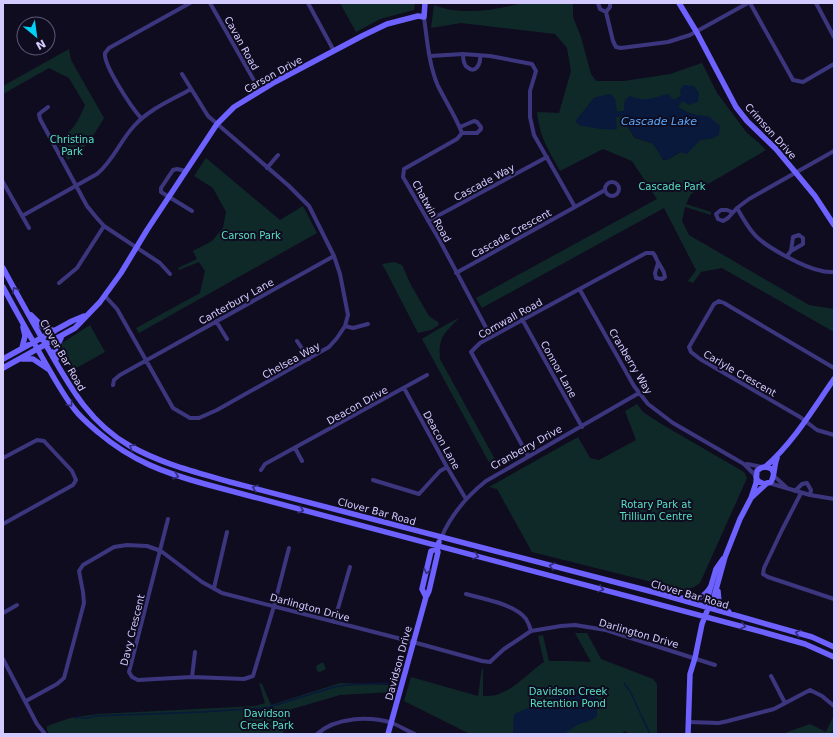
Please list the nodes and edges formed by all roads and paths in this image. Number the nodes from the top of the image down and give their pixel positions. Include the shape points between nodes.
1 (190, 3) edge
2 (210, 3) edge
3 (308, 3) edge
4 (424, 3) edge
5 (598, 3) edge
6 (610, 3) edge
7 (678, 3) edge
8 (749, 3) edge
9 (816, 3) edge
10 (606, 12) junction
11 (424, 17) junction
12 (696, 31) junction
13 (834, 37) edge
14 (334, 51) junction
15 (462, 54) junction
16 (430, 56) junction
17 (480, 56) junction
18 (834, 64) edge
19 (182, 74) dead end
20 (191, 89) junction
21 (260, 91) junction
22 (48, 107) dead end
23 (141, 118) junction
24 (217, 124) junction
25 (460, 127) junction
26 (462, 133) junction
27 (834, 151) edge
28 (278, 155) dead end
29 (547, 157) junction
30 (267, 168) junction
31 (186, 171) junction
32 (796, 173) junction
33 (3, 182) edge
34 (76, 187) junction
35 (605, 190) dead end
36 (169, 198) junction
37 (575, 207) junction
38 (737, 208) junction
39 (192, 211) dead end
40 (732, 212) dead end
41 (22, 216) junction
42 (428, 221) junction
43 (834, 225) edge
44 (104, 226) junction
45 (28, 228) dead end
46 (137, 247) junction
47 (791, 251) dead end
48 (334, 256) junction
49 (787, 256) junction
50 (658, 263) dead end
51 (3, 268) edge
52 (834, 272) edge
53 (456, 273) junction
54 (170, 274) dead end
55 (59, 283) dead end
56 (3, 287) edge
57 (580, 290) junction
58 (105, 296) junction
59 (27, 312) junction
60 (86, 316) junction
61 (522, 319) junction
62 (216, 321) junction
63 (22, 322) junction
64 (368, 324) dead end
65 (344, 326) junction
66 (55, 331) junction
67 (61, 337) junction
68 (491, 337) junction
69 (41, 338) junction
70 (227, 339) dead end
71 (297, 341) dead end
72 (34, 342) junction
73 (46, 345) junction
74 (22, 348) junction
75 (38, 349) junction
76 (20, 359) junction
77 (309, 359) junction
78 (146, 360) junction
79 (4, 364) edge
80 (58, 367) junction
81 (834, 368) edge
82 (50, 370) junction
83 (427, 375) dead end
84 (834, 379) edge
85 (114, 385) dead end
86 (404, 388) junction
87 (639, 393) junction
88 (805, 420) junction
89 (582, 427) junction
90 (834, 435) edge
91 (295, 448) junction
92 (528, 456) junction
93 (778, 456) junction
94 (3, 458) edge
95 (302, 461) dead end
96 (744, 464) junction
97 (447, 467) junction
98 (764, 467) junction
99 (261, 470) dead end
100 (774, 474) junction
101 (756, 476) junction
102 (373, 480) dead end
103 (767, 483) junction
104 (786, 487) junction
105 (795, 491) junction
106 (801, 493) junction
107 (810, 495) junction
108 (752, 498) junction
109 (466, 499) junction
110 (834, 499) edge
111 (168, 519) dead end
112 (3, 524) edge
113 (228, 532) dead end
114 (441, 538) junction
115 (438, 547) junction
116 (289, 548) dead end
117 (160, 551) junction
118 (725, 557) junction
119 (350, 567) dead end
120 (711, 586) junction
121 (214, 588) junction
122 (717, 589) junction
123 (657, 593) junction
124 (466, 594) dead end
125 (834, 599) edge
126 (17, 605) dead end
127 (274, 606) junction
128 (708, 607) junction
129 (3, 613) edge
130 (734, 615) junction
131 (705, 617) junction
132 (334, 622) junction
133 (531, 630) junction
134 (413, 642) junction
135 (834, 647) edge
136 (195, 652) dead end
137 (834, 657) edge
138 (695, 658) junction
139 (3, 659) edge
140 (715, 665) dead end
141 (771, 676) dead end
142 (192, 677) junction
143 (26, 701) junction
144 (785, 703) junction
145 (834, 706) edge
146 (688, 722) junction
147 (392, 723) junction
148 (45, 734) edge
149 (318, 734) edge
150 (388, 734) edge
151 (415, 734) edge
152 (688, 734) edge

1 - 23 street via 105,53 106,61 130,104
2 - 21 street, Cavan Road
3 - 14 street
4 - 11 main road
5 - 10 street via 600,9
6 - 10 street
7 - 12 main road, Crimson Drive
8 - 12 street
8 - 18 street via 793,80 803,82
9 - 13 street
10 - 12 street via 616,47 668,42
11 - 14 main road, Carson Drive via 418,16 386,24
11 - 16 street
12 - 32 main road, Crimson Drive via 736,107
14 - 21 main road, Carson Drive
15 - 16 street
15 - 17 street
15 - 17 street via 465,66 472,70 480,63
16 - 25 street via 438,86
17 - 29 street via 532,64 536,71 530,91 530,117 534,135
19 - 20 street, Chelsea Way
20 - 23 street
20 - 24 street, Chelsea Way via 208,116
21 - 24 main road, Carson Drive via 234,107
22 - 34 street via 40,112 39,117
23 - 34 street via 107,165
24 - 30 street, Chelsea Way
24 - 31 main road, Carson Drive
25 - 26 street
25 - 26 street via 474,122 481,126 477,133
26 - 42 street, Chatwin Road via 457,139 404,169 403,176
27 - 32 street
28 - 30 street
29 - 37 street
29 - 42 street, Cascade Way
30 - 48 street, Chelsea Way via 309,206
31 - 36 main road, Carson Drive
31 - 36 street via 172,171 161,190
32 - 38 street
32 - 43 main road, Crimson Drive
33 - 41 street
34 - 41 street
34 - 44 street via 87,206
35 - 37 street, Cascade Crescent
36 - 39 street
36 - 46 main road, Carson Drive
37 - 53 street, Cascade Crescent
38 - 40 street
38 - 49 street via 755,235 765,244
41 - 45 street
42 - 53 street, Chatwin Road
44 - 46 street
44 - 55 street via 77,268
46 - 54 street via 160,263
46 - 58 main road, Carson Drive
47 - 49 street
48 - 62 street, Canterbury Lane
48 - 65 street, Chelsea Way via 348,315
49 - 52 street via 805,266
50 - 57 street, Cornwall Road via 653,253 646,253
59 -> 51 main road, Clover Bar Road
53 - 68 street, Chatwin Road
56 - 63 main road, Clover Bar Road
57 - 61 street, Cornwall Road
57 - 87 street, Cranberry Way
58 - 60 main road, Carson Drive
58 - 78 street, Chelsea Way via 117,309
59 - 66 main road via 44,328
59 - 69 main road, Clover Bar Road
60 - 66 main road, Carson Drive
60 - 67 main road, Carson Drive via 75,328
61 - 68 street, Cornwall Road
61 - 89 street, Connor Lane
62 - 70 street
62 - 78 street, Canterbury Lane
63 - 72 main road, Clover Bar Road
63 - 74 main road via 25,336
64 - 65 street via 353,328
65 - 77 street, Chelsea Way via 329,347
66 - 69 main road, Carson Drive
67 - 73 main road, Carson Drive
67 - 80 main road via 54,352
68 - 92 street, Cornwall Road via 471,352
69 - 72 main road, Carson Drive
69 - 73 main road, Clover Bar Road
71 - 77 street
72 - 74 main road, Carson Drive
72 - 75 main road, Clover Bar Road
73 - 75 main road, Carson Drive
73 - 80 main road, Clover Bar Road
74 - 79 main road, Carson Drive
75 - 76 main road, Carson Drive
75 - 82 main road, Clover Bar Road
76 - 79 main road, Carson Drive
76 - 82 main road via 33,359
77 - 78 street, Chelsea Way via 199,418 190,418 173,408
78 - 85 street, Canterbury Lane via 120,375 114,380
114 -> 80 main road, Clover Bar Road via 164,463 129,446 102,424 78,400
81 - 88 street, Carlyle Crescent via 718,301 689,347 700,359
82 -> 115 main road, Clover Bar Road via 66,397 89,425 116,447 155,468 175,476
83 - 86 street, Deacon Drive
84 - 88 main road
86 - 91 street, Deacon Drive
86 - 97 street, Deacon Lane
87 - 89 street, Cranberry Drive
87 - 96 street, Cranberry Way via 660,414
88 - 90 street via 817,430
88 - 93 main road
89 - 92 street, Cranberry Drive
91 - 95 street
91 - 99 street, Deacon Drive via 265,464
92 - 109 street, Cranberry Drive via 486,480
93 - 98 main road
93 - 100 main road
94 - 112 street via 37,440 44,441 72,471 76,480 73,485
96 - 98 street, Cranberry Way
96 - 101 street, Cranberry Way
97 - 102 street via 419,494
97 - 109 street, Deacon Lane
98 - 100 main road via 772,469
98 - 101 main road via 758,470
100 - 103 main road via 772,480
100 - 104 street
101 - 103 main road via 761,483
101 - 108 main road
103 - 104 street
103 - 108 main road
104 - 105 street
105 - 106 street
105 - 107 street via 807,483 811,490
106 - 107 street
106 - 125 street via 763,574 768,578
107 - 110 street
108 - 118 main road via 740,519
109 - 114 street, Cranberry Drive
111 - 117 street
113 - 121 street
114 - 115 main road
123 -> 114 main road, Clover Bar Road
115 -> 131 main road, Clover Bar Road
115 - 134 main road, Davidson Drive via 431,551 422,589 426,597
116 - 127 street
117 - 121 street, Darlington Drive
117 - 142 street, Davy Crescent via 129,672 132,678 138,680
117 - 143 street, Darlington Drive via 138,545 114,547 83,565 79,571 84,604 64,678
118 - 120 main road via 716,569
118 - 122 main road
119 - 132 street
120 - 123 main road via 704,596 694,599
120 - 128 main road via 706,603
121 - 127 street, Darlington Drive via 222,593
122 - 128 main road via 712,604
122 - 130 main road via 719,603
123 - 128 main road, Clover Bar Road
124 - 133 street via 516,610
126 - 129 street
127 - 132 street, Darlington Drive
127 - 142 street, Davy Crescent via 253,676 244,679
128 - 130 main road, Clover Bar Road
128 - 131 main road
135 -> 130 main road, Clover Bar Road via 812,637
131 -> 137 main road, Clover Bar Road via 805,644
131 - 138 main road
132 - 134 street, Darlington Drive
133 - 134 street, Darlington Drive via 490,662
133 - 138 street, Darlington Drive via 581,626 612,632
134 - 147 main road, Davidson Drive
136 - 142 street
138 - 140 street, Darlington Drive
138 - 146 main road via 690,674
139 - 143 street
141 - 144 street
143 - 148 street
144 - 145 street via 810,690
144 - 146 street via 774,709 728,722
146 - 152 main road
147 - 149 street via 358,718 325,728
147 - 150 main road, Davidson Drive
147 - 151 street

